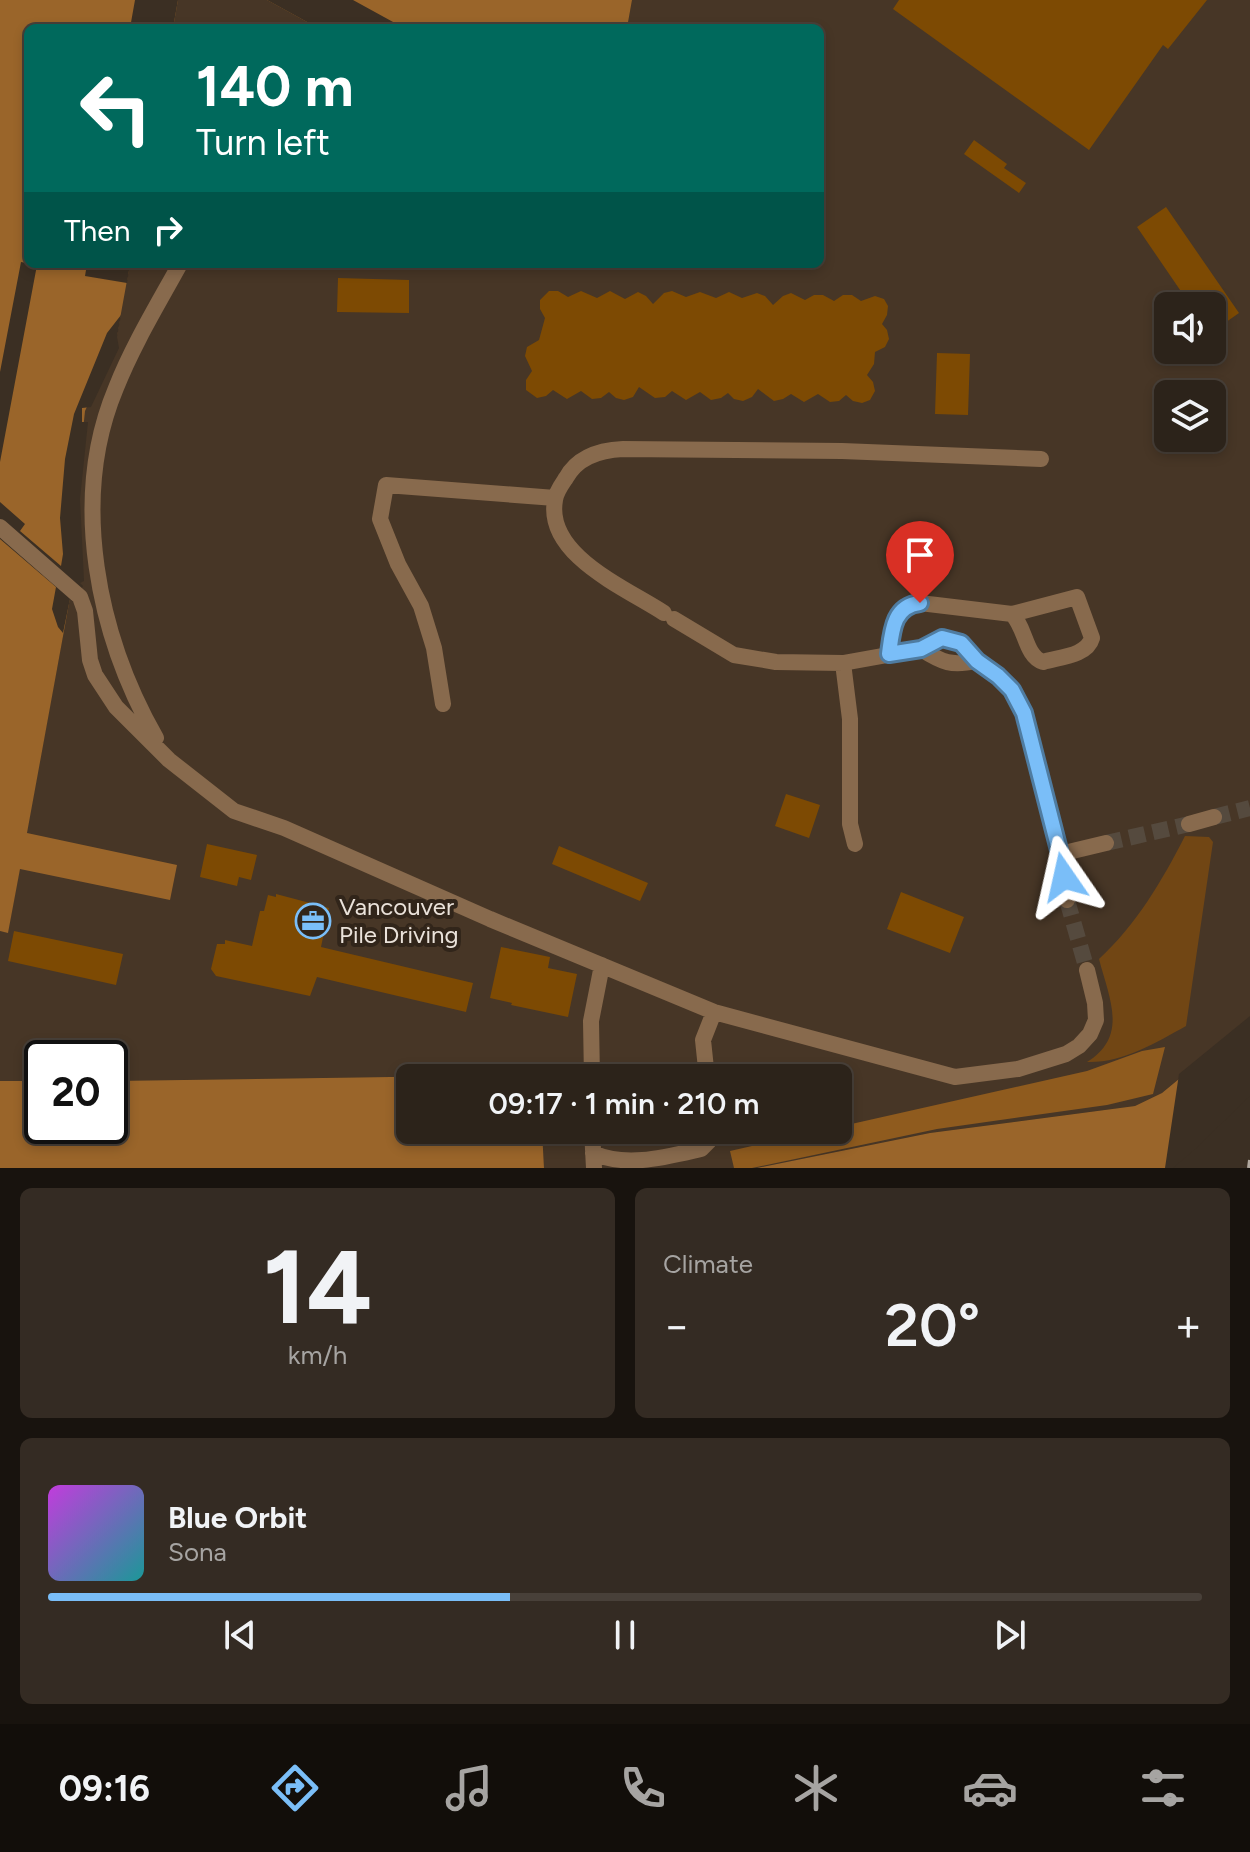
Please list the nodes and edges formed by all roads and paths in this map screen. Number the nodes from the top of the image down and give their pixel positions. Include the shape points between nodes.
1 (178, 268) edge
2 (1041, 459) dead end
3 (555, 498) junction
4 (0, 527) edge
5 (1012, 614) junction
6 (889, 654) junction
7 (843, 663) junction
8 (443, 704) dead end
9 (169, 760) junction
10 (1214, 817) tunnel mouth
11 (1189, 824) tunnel mouth
12 (1106, 843) tunnel mouth
13 (855, 844) dead end
14 (1060, 854) junction
15 (1067, 900) tunnel mouth
16 (602, 965) junction
17 (1087, 970) tunnel mouth
18 (714, 1012) junction
19 (592, 1064) edge
20 (706, 1064) edge
21 (706, 1144) edge
22 (593, 1160) edge

1 - 9 street via 114,390 93,492 94,554 105,608 136,702
2 - 3 street via 602,450 568,473
3 - 7 street via 561,538 576,557 734,655
3 - 8 street via 386,485 380,519 421,606
4 - 9 street via 80,597 95,675 116,707
5 - 5 street via 1037,660 1086,650 1091,644 1077,597
5 - 6 street via 909,605 893,626
6 - 7 street
6 - 14 street via 921,649 942,638 961,643 1012,690 1024,713
7 - 13 street
9 - 16 street via 234,811
10 - 11 street
12 - 14 street
14 - 15 street
16 - 18 street
16 - 19 street via 591,1021
17 - 18 street via 1096,1020 1079,1046 1018,1069 955,1077
18 - 20 street via 703,1040
21 - 22 street via 630,1165

